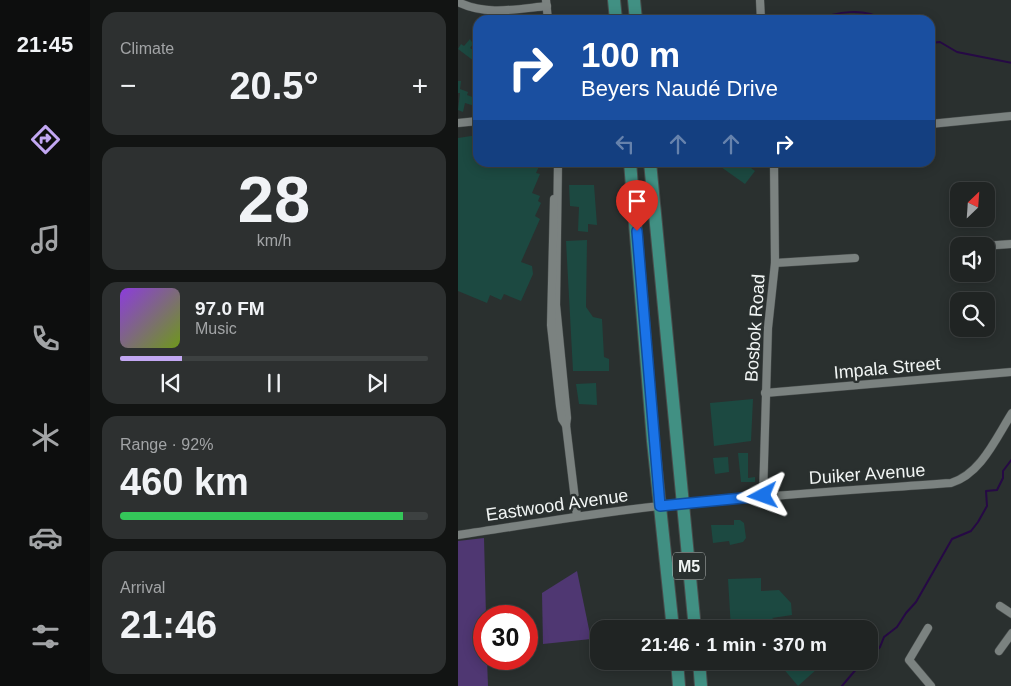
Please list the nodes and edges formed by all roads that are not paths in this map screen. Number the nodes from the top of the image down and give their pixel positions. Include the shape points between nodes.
1 (614, 0) edge
2 (634, 0) edge
3 (760, 0) edge
4 (458, 2) edge
5 (547, 3) edge
6 (616, 15) edge
7 (636, 15) edge
8 (761, 15) edge
9 (1012, 116) edge
10 (473, 121) edge
11 (458, 122) edge
12 (935, 124) edge
13 (556, 167) edge
14 (630, 167) edge
15 (650, 167) edge
16 (774, 167) edge
17 (1012, 244) edge
18 (995, 245) edge
19 (855, 258) dead end
20 (775, 263) junction
21 (1012, 372) edge
22 (765, 393) junction
23 (1012, 413) edge
24 (763, 496) junction
25 (683, 504) junction
26 (660, 506) junction
27 (577, 516) junction
28 (458, 535) edge
29 (1000, 606) dead end
30 (1012, 614) edge
31 (672, 620) edge
32 (695, 620) edge
33 (928, 628) dead end
34 (1012, 633) edge
35 (999, 651) dead end
36 (678, 670) edge
37 (700, 670) edge
38 (679, 686) edge
39 (701, 686) edge
40 (931, 686) edge

1 - 6 main road
2 - 7 main road
3 - 8 street
4 - 5 street via 487,11
9 - 12 street
10 - 11 street
13 - 27 street via 551,325
14 - 26 main road, M5
15 - 25 main road, M5
16 - 20 street, Bosbok Road
17 - 18 street
19 - 20 street
20 - 22 street, Bosbok Road
21 - 22 street, Impala Street
22 - 24 street, Bosbok Road
23 - 24 street, Duiker Avenue via 974,471 958,480
24 - 25 street, Duiker Avenue
25 - 26 street, Duiker Avenue
25 - 32 main road, M5
26 - 27 street, Eastwood Avenue
26 - 31 main road, M5
27 - 28 street, Eastwood Avenue
29 - 30 street
33 - 40 street via 909,660
34 - 35 street
36 - 38 main road
37 - 39 main road

